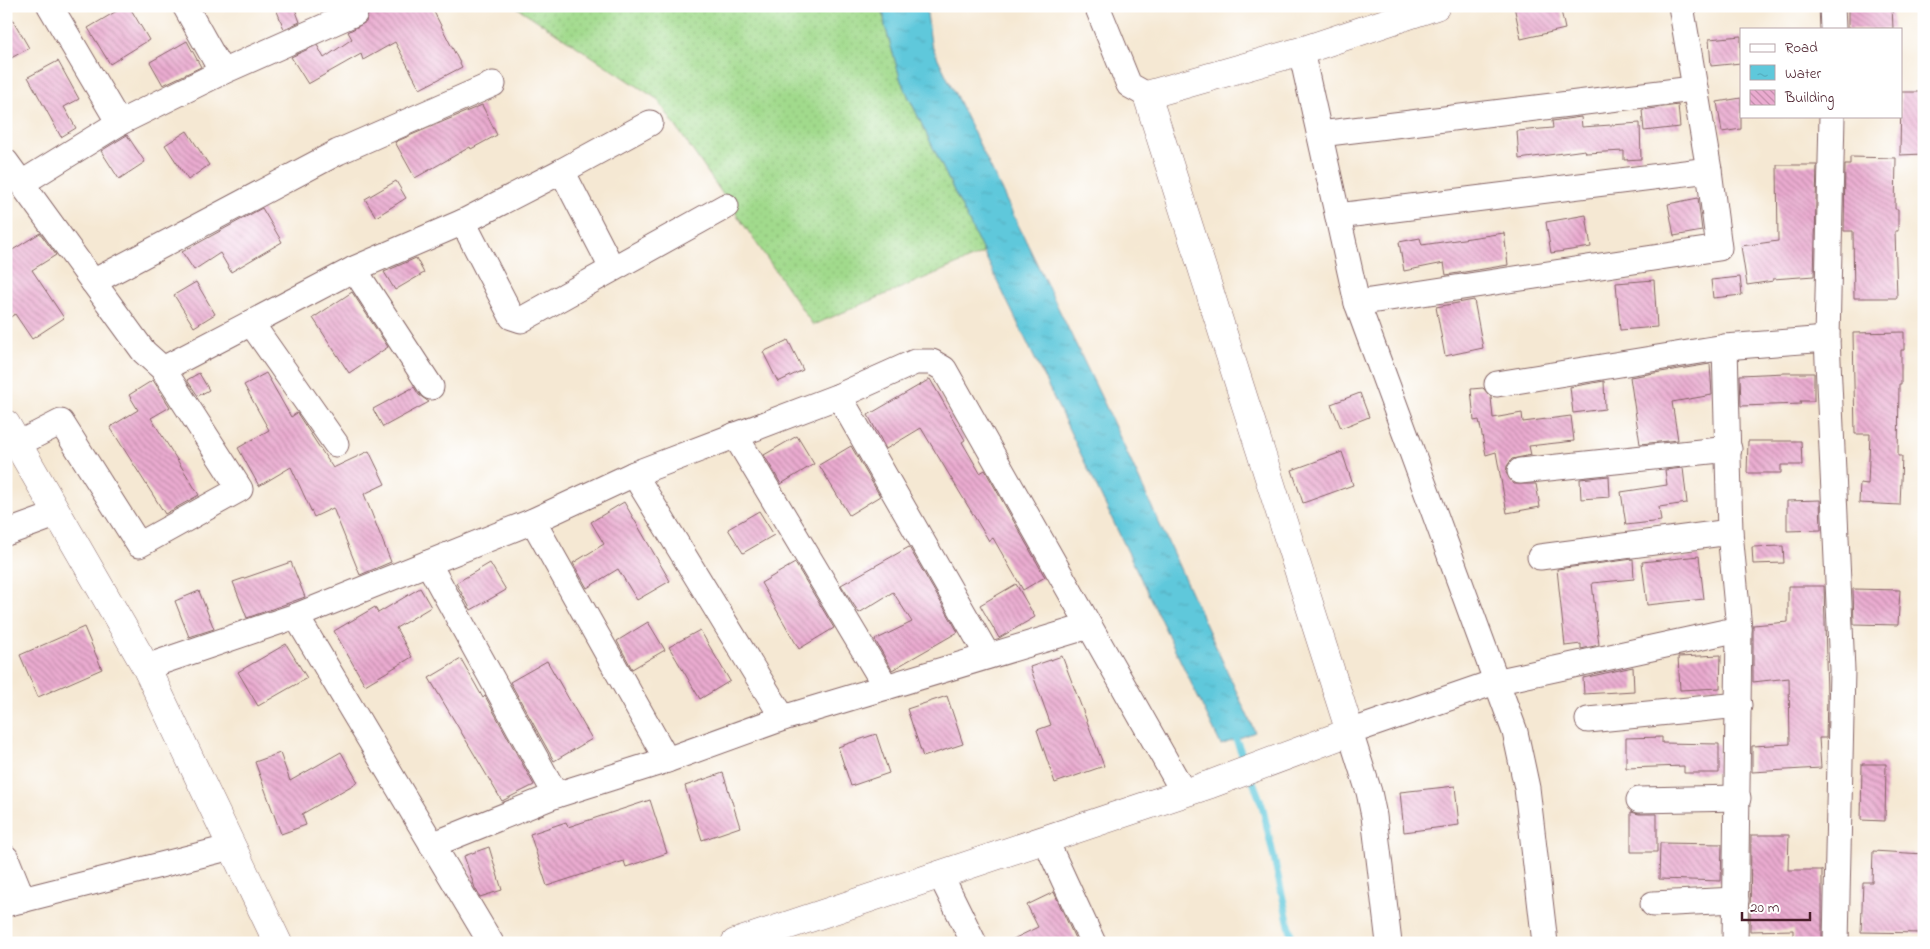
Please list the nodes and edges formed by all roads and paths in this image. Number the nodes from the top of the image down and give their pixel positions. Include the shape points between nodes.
1 (50, 6) edge
2 (185, 6) edge
3 (1097, 6) edge
4 (1436, 6) edge
5 (1681, 6) edge
6 (1832, 6) edge
7 (355, 13) dead end
8 (1833, 28) edge
9 (1301, 51) junction
10 (222, 72) junction
11 (493, 84) dead end
12 (1693, 89) junction
13 (1147, 95) junction
14 (1832, 118) edge
15 (119, 123) junction
16 (650, 123) dead end
17 (1320, 134) junction
18 (6, 162) edge
19 (1709, 170) junction
20 (562, 171) junction
21 (22, 183) junction
22 (726, 206) dead end
23 (1338, 216) junction
24 (463, 222) junction
25 (612, 268) junction
26 (354, 269) junction
27 (93, 282) junction
28 (1357, 303) junction
29 (250, 323) junction
30 (1827, 339) junction
31 (1725, 347) junction
32 (163, 368) junction
33 (1496, 384) dead end
34 (431, 387) dead end
35 (839, 396) junction
36 (12, 434) edge
37 (735, 435) junction
38 (336, 444) dead end
39 (1729, 448) junction
40 (1520, 471) dead end
41 (634, 474) junction
42 (58, 514) junction
43 (532, 521) junction
44 (1730, 532) junction
45 (6, 533) edge
46 (1540, 557) dead end
47 (428, 563) junction
48 (296, 616) junction
49 (1089, 626) junction
50 (1739, 630) junction
51 (988, 656) junction
52 (146, 667) junction
53 (1495, 682) junction
54 (886, 687) junction
55 (1739, 706) junction
56 (783, 718) junction
57 (1588, 720) dead end
58 (1350, 732) junction
59 (667, 760) junction
60 (1184, 793) junction
61 (556, 795) junction
62 (1738, 798) junction
63 (1639, 800) dead end
64 (1045, 839) junction
65 (432, 845) junction
66 (232, 847) junction
67 (6, 858) edge
68 (940, 874) junction
69 (1736, 900) junction
70 (14, 902) edge
71 (1653, 904) dead end
72 (278, 943) edge
73 (491, 943) edge
74 (734, 943) edge
75 (974, 943) edge
76 (1094, 943) edge
77 (1389, 943) edge
78 (1545, 943) edge
79 (1735, 943) edge
80 (1836, 943) edge

1 - 15 street
2 - 10 street
3 - 13 street via 1128,85
4 - 9 street
5 - 12 street
6 - 8 street
7 - 10 street
9 - 13 street
9 - 17 street
10 - 15 street
11 - 27 street via 338,152
12 - 17 street
12 - 19 street
13 - 58 street
14 - 30 street
15 - 21 street
16 - 20 street
17 - 23 street
18 - 21 street
19 - 23 street
19 - 28 street via 1718,248
20 - 24 street
20 - 25 street
21 - 27 street
22 - 25 street
23 - 28 street
24 - 25 street via 512,317 521,320
24 - 26 street
26 - 29 street
26 - 34 street
27 - 32 street via 144,352
28 - 53 street
29 - 32 street
29 - 38 street
30 - 31 street
30 - 80 street via 1842,670
31 - 33 street
31 - 39 street
32 - 36 street via 240,489 139,546 61,422
35 - 37 street
35 - 49 street via 915,362 932,362 944,369
35 - 51 street
36 - 42 street
37 - 41 street
37 - 54 street
39 - 40 street
39 - 44 street
41 - 43 street
41 - 56 street
42 - 45 street
42 - 52 street
43 - 47 street
43 - 59 street
44 - 46 street
44 - 50 street
47 - 48 street
47 - 61 street
48 - 52 street
48 - 65 street
49 - 51 street
49 - 60 street
50 - 53 street
50 - 55 street
51 - 54 street
52 - 66 street
53 - 58 street
53 - 78 street via 1515,732 1527,788
54 - 56 street
55 - 57 street
55 - 62 street
56 - 59 street
58 - 60 street
58 - 77 street via 1374,816
59 - 61 street
60 - 64 street
61 - 65 street
62 - 63 street
62 - 69 street
64 - 68 street
64 - 76 street
65 - 73 street
66 - 70 street
66 - 72 street
67 - 70 street
68 - 74 street
68 - 75 street
69 - 71 street
69 - 79 street

